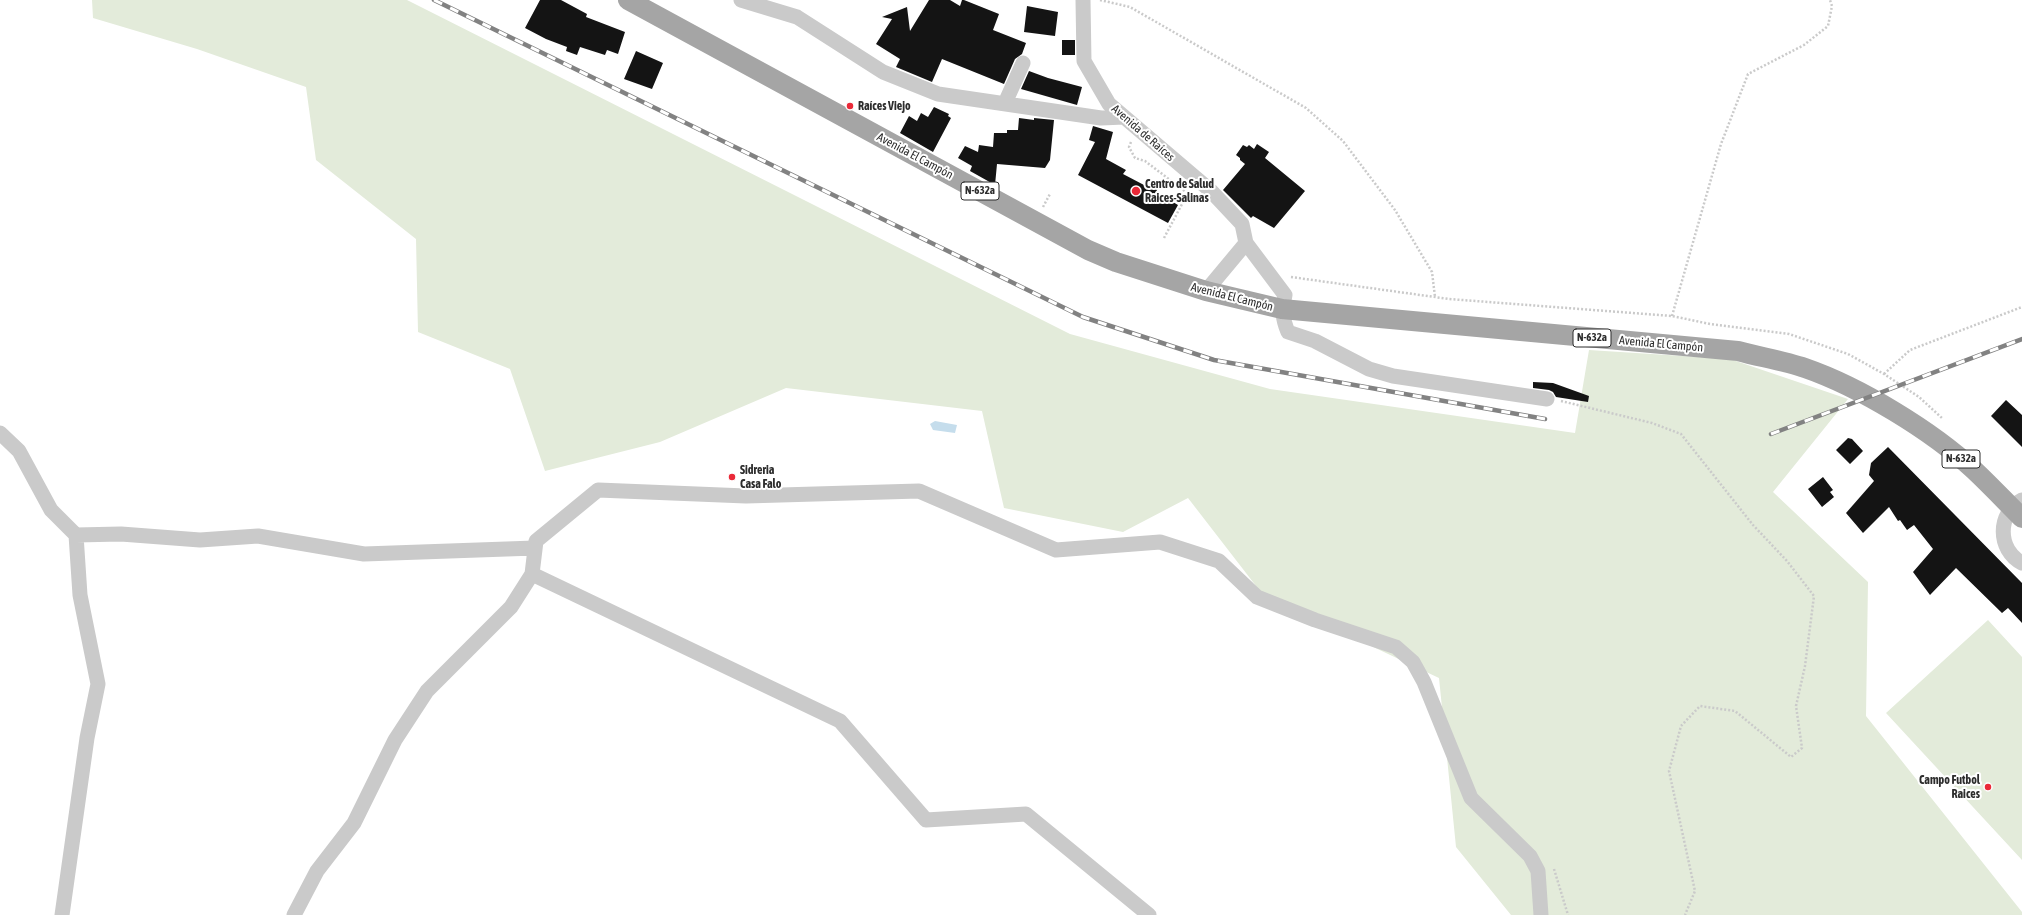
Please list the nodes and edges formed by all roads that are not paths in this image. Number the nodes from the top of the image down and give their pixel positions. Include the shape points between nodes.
1 (628, 0) edge
2 (740, 0) edge
3 (1083, 0) edge
4 (1023, 63) dead end
5 (1005, 103) junction
6 (1124, 117) junction
7 (1246, 244) junction
8 (1206, 291) junction
9 (1282, 309) junction
10 (1547, 399) road end
11 (0, 433) edge
12 (2019, 508) edge
13 (76, 535) junction
14 (535, 548) junction
15 (2022, 563) edge
16 (532, 574) junction
17 (62, 915) edge
18 (294, 915) edge
19 (1149, 915) edge
20 (1541, 915) edge

1 - 8 main road, Avenida El Campón / N-632a via 1088,250 1116,262
2 - 5 street via 797,17 883,72 938,94
3 - 6 street, Avenida de Raíces via 1084,61 1109,104
4 - 5 street
5 - 6 street via 1101,118
6 - 7 street, Avenida de Raíces via 1211,191 1242,224
7 - 8 street
7 - 9 street, Avenida de Raíces via 1286,295
8 - 9 main road, Avenida El Campón / N-632a
9 - 10 street via 1283,321 1288,332 1316,341 1369,369 1393,376
9 - 12 main road, Avenida El Campón / N-632a via 1738,351 1805,368 1850,386 1891,410 1940,443
11 - 13 street via 19,451 51,510
12 - 15 street via 2006,518 2003,529 2004,541 2009,552
13 - 14 street via 121,534 200,540 258,536 364,554
13 - 17 street via 80,595 98,684 87,738
14 - 16 street
14 - 20 street via 536,540 598,490 746,496 919,491 1056,550 1160,542 1219,561 1257,598 1396,647 1413,662 1424,682 1470,798 1530,856 1538,871
16 - 18 street via 511,607 427,691 395,740 354,824 317,871
16 - 19 street via 840,721 926,820 1026,814

